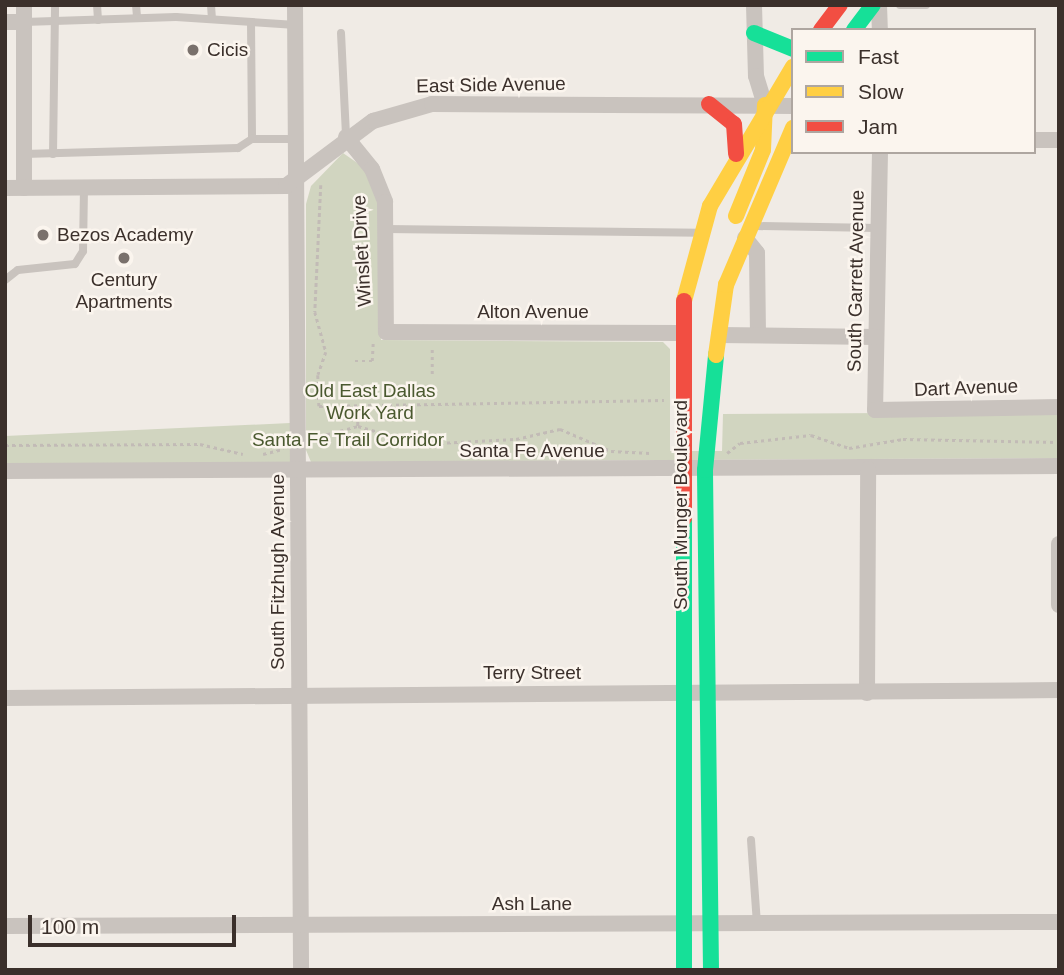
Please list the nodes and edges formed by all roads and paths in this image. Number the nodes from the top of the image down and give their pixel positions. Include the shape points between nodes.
1 (55, 5) edge
2 (97, 5) edge
3 (136, 5) edge
4 (176, 5) edge
5 (211, 5) edge
6 (295, 5) edge
7 (754, 5) edge
8 (873, 5) edge
9 (879, 5) edge
10 (900, 5) edge
11 (926, 5) edge
12 (839, 6) edge
13 (24, 13) edge
14 (136, 17) junction
15 (176, 17) junction
16 (212, 19) junction
17 (98, 20) junction
18 (5, 22) edge
19 (251, 22) junction
20 (55, 23) junction
21 (296, 25) junction
22 (822, 28) edge
23 (834, 28) edge
24 (856, 28) edge
25 (880, 28) edge
26 (341, 33) dead end
27 (754, 33) junction
28 (791, 48) edge
29 (791, 70) edge
30 (709, 104) junction
31 (765, 105) junction
32 (791, 106) edge
33 (791, 133) edge
34 (346, 137) junction
35 (252, 139) junction
36 (297, 139) junction
37 (1036, 140) edge
38 (1059, 140) edge
39 (24, 153) junction
40 (53, 153) junction
41 (736, 154) junction
42 (880, 154) edge
43 (297, 177) junction
44 (321, 186) dead end
45 (5, 188) edge
46 (24, 188) junction
47 (84, 189) junction
48 (878, 228) junction
49 (386, 229) junction
50 (747, 232) junction
51 (700, 233) junction
52 (5, 280) edge
53 (726, 285) junction
54 (386, 332) joint
55 (681, 333) junction
56 (719, 335) junction
57 (758, 335) junction
58 (876, 337) junction
59 (373, 343) dead end
60 (432, 343) dead end
61 (355, 361) dead end
62 (432, 374) dead end
63 (664, 400) dead end
64 (1059, 407) edge
65 (358, 408) junction
66 (875, 410) joint
67 (358, 426) junction
68 (305, 442) dead end
69 (1059, 442) edge
70 (5, 445) edge
71 (292, 447) dead end
72 (652, 454) dead end
73 (722, 458) dead end
74 (1059, 466) edge
75 (869, 469) junction
76 (682, 470) junction
77 (705, 470) junction
78 (5, 471) edge
79 (299, 474) junction
80 (1059, 544) edge
81 (1059, 605) edge
82 (1059, 690) edge
83 (867, 693) junction
84 (681, 694) junction
85 (707, 694) junction
86 (300, 695) junction
87 (5, 698) edge
88 (751, 840) dead end
89 (1059, 922) edge
90 (710, 923) junction
91 (757, 923) junction
92 (684, 924) junction
93 (5, 926) edge
94 (302, 926) junction
95 (302, 970) edge
96 (684, 970) edge
97 (711, 970) edge

1 - 20 lane
2 - 17 lane
3 - 14 lane
4 - 15 lane
5 - 16 lane
6 - 21 street, South Fitzhugh Avenue
7 - 27 street
8 - 24 main road
9 - 25 street
10 - 11 lane
12 - 22 main road
12 - 23 main road
13 - 18 street
13 - 20 lane
13 - 39 street
14 - 15 lane
14 - 17 lane
15 - 16 lane
16 - 19 lane
17 - 20 lane
19 - 21 lane
19 - 35 lane
20 - 40 lane
21 - 36 street, South Fitzhugh Avenue
26 - 34 lane
27 - 28 main road
27 - 31 street via 756,76
29 - 31 main road, South Munger Boulevard
30 - 31 street, East Side Avenue
30 - 34 street, East Side Avenue via 432,104 389,114
30 - 41 main road via 734,124
31 - 32 street, East Side Avenue
31 - 41 main road, South Munger Boulevard
31 - 53 main road via 763,150 722,261
33 - 50 main road, South Munger Boulevard
34 - 43 street, East Side Avenue
34 - 49 street, Winslet Drive via 381,188
35 - 36 lane
35 - 40 lane via 238,148
36 - 43 street, South Fitzhugh Avenue
37 - 38 street
39 - 40 lane
39 - 46 street
41 - 51 main road, South Munger Boulevard
42 - 48 street, South Garrett Avenue
43 - 47 street, East Side Avenue via 278,187
43 - 79 street, South Fitzhugh Avenue
44 - 65 path via 321,279 315,312 326,352 318,403
45 - 46 street, East Side Avenue
46 - 47 street, East Side Avenue
47 - 52 lane via 83,251 75,264 18,270
48 - 50 lane
48 - 58 street, South Garrett Avenue
49 - 51 lane
49 - 54 street, Winslet Drive
50 - 53 main road, South Munger Boulevard
50 - 57 street via 757,253
51 - 55 main road, South Munger Boulevard
53 - 56 main road, South Munger Boulevard
54 - 55 street, Alton Avenue
55 - 76 main road, South Munger Boulevard
56 - 57 street
56 - 77 main road, South Munger Boulevard
57 - 58 street
58 - 66 street, South Garrett Avenue
59 - 61 path via 372,361
60 - 62 path
63 - 65 path
64 - 66 street, Dart Avenue
65 - 67 path
67 - 68 path
67 - 72 path via 419,444 516,439 560,429 611,451 633,448
69 - 73 path via 903,439 849,448 811,435 734,445
70 - 71 path via 200,444 256,456
74 - 75 street, Santa Fe Avenue
75 - 77 street, Santa Fe Avenue
75 - 83 street
76 - 77 street, Santa Fe Avenue
76 - 79 street, Santa Fe Avenue
76 - 84 main road, South Munger Boulevard
77 - 85 main road, South Munger Boulevard
78 - 79 street, Santa Fe Avenue
79 - 86 street, South Fitzhugh Avenue
80 - 81 street
82 - 83 street, Terry Street
83 - 85 street, Terry Street
84 - 85 street, Terry Street
84 - 86 street, Terry Street
84 - 92 main road, South Munger Boulevard
85 - 90 main road, South Munger Boulevard
86 - 87 street, Terry Street
86 - 94 street, South Fitzhugh Avenue
88 - 91 lane
89 - 91 street, Ash Lane
90 - 91 street, Ash Lane
90 - 92 street, Ash Lane
90 - 97 main road, South Munger Boulevard
92 - 94 street, Ash Lane
92 - 96 main road, South Munger Boulevard
93 - 94 street, Ash Lane
94 - 95 street, South Fitzhugh Avenue

